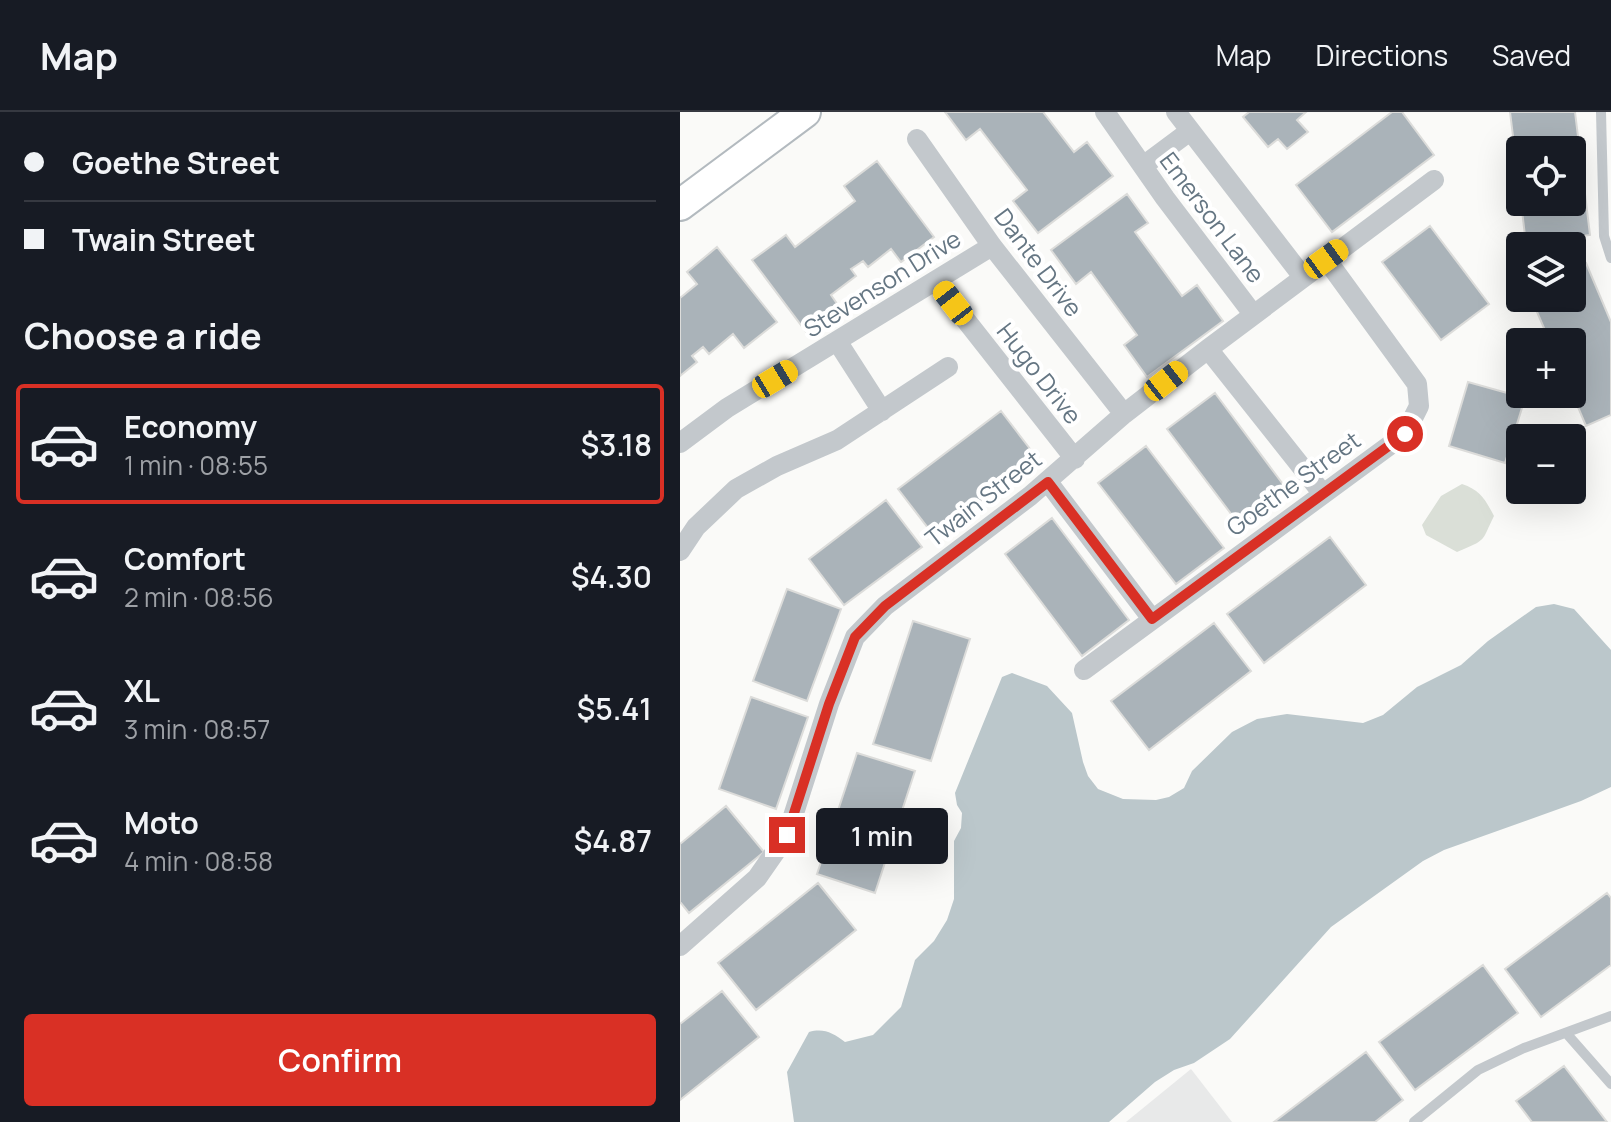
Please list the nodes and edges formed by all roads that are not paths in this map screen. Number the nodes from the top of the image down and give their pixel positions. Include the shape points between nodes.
1 (805, 112) edge
2 (1176, 112) edge
3 (1601, 112) edge
4 (1113, 115) edge
5 (1190, 131) junction
6 (917, 139) dead end
7 (1143, 166) junction
8 (1434, 180) dead end
9 (680, 205) edge
10 (992, 246) junction
11 (1611, 258) edge
12 (1326, 259) junction
13 (1303, 277) junction
14 (935, 281) junction
15 (1253, 314) junction
16 (837, 341) junction
17 (1208, 349) junction
18 (948, 367) dead end
19 (882, 411) junction
20 (1124, 414) junction
21 (680, 443) edge
22 (1075, 459) junction
23 (1048, 482) junction
24 (1323, 494) junction
25 (680, 551) edge
26 (1152, 619) junction
27 (1084, 670) dead end
28 (680, 945) edge
29 (1611, 1016) edge
30 (1567, 1034) junction
31 (1611, 1084) edge
32 (1414, 1122) edge

1 - 9 street
2 - 5 street
3 - 11 lane via 1604,236
4 - 7 street, Emerson Lane
5 - 7 street
5 - 13 street
6 - 10 street, Dante Drive
7 - 15 street, Emerson Lane
8 - 12 street, Twain Street
10 - 14 street, Stevenson Drive
10 - 20 street, Dante Drive
12 - 13 street, Twain Street
12 - 24 street, Goethe Street via 1417,384 1419,406 1405,434
13 - 15 street, Twain Street
14 - 16 street, Stevenson Drive
14 - 22 street, Hugo Drive
15 - 17 street, Twain Street
16 - 19 street
16 - 21 street, Stevenson Drive
17 - 20 street, Twain Street
17 - 24 street
18 - 19 street
19 - 25 street via 837,440 736,489 696,527
20 - 22 street, Twain Street
22 - 23 street, Twain Street
23 - 26 street
23 - 28 street, Twain Street via 885,606 855,637 787,835 757,878
24 - 26 street, Goethe Street
26 - 27 street, Goethe Street
29 - 30 lane
30 - 31 lane
30 - 32 lane via 1478,1070

